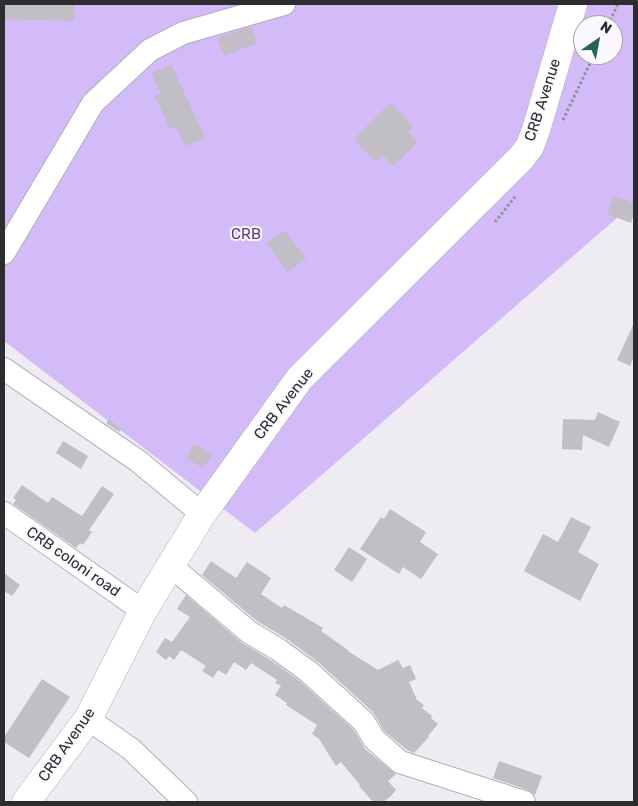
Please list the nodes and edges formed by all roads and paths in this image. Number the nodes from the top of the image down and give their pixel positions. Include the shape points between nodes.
1 (284, 4) edge
2 (572, 4) edge
3 (4, 253) edge
4 (4, 369) edge
5 (4, 513) edge
6 (202, 514) junction
7 (171, 566) junction
8 (143, 611) junction
9 (88, 719) junction
10 (4, 794) edge
11 (20, 802) edge
12 (26, 802) edge
13 (186, 802) edge
14 (524, 802) edge

1 - 3 street via 183,33 150,50 93,103
2 - 6 main road, CRB Avenue via 530,146 300,378
4 - 6 street via 138,461
5 - 8 street, CRB coloni road
6 - 7 main road, CRB Avenue
7 - 8 main road, CRB Avenue
7 - 14 street via 249,632 310,672 364,722 374,739 400,762
8 - 9 main road, CRB Avenue
9 - 12 main road, CRB Avenue
9 - 13 street via 131,749
10 - 11 main road

